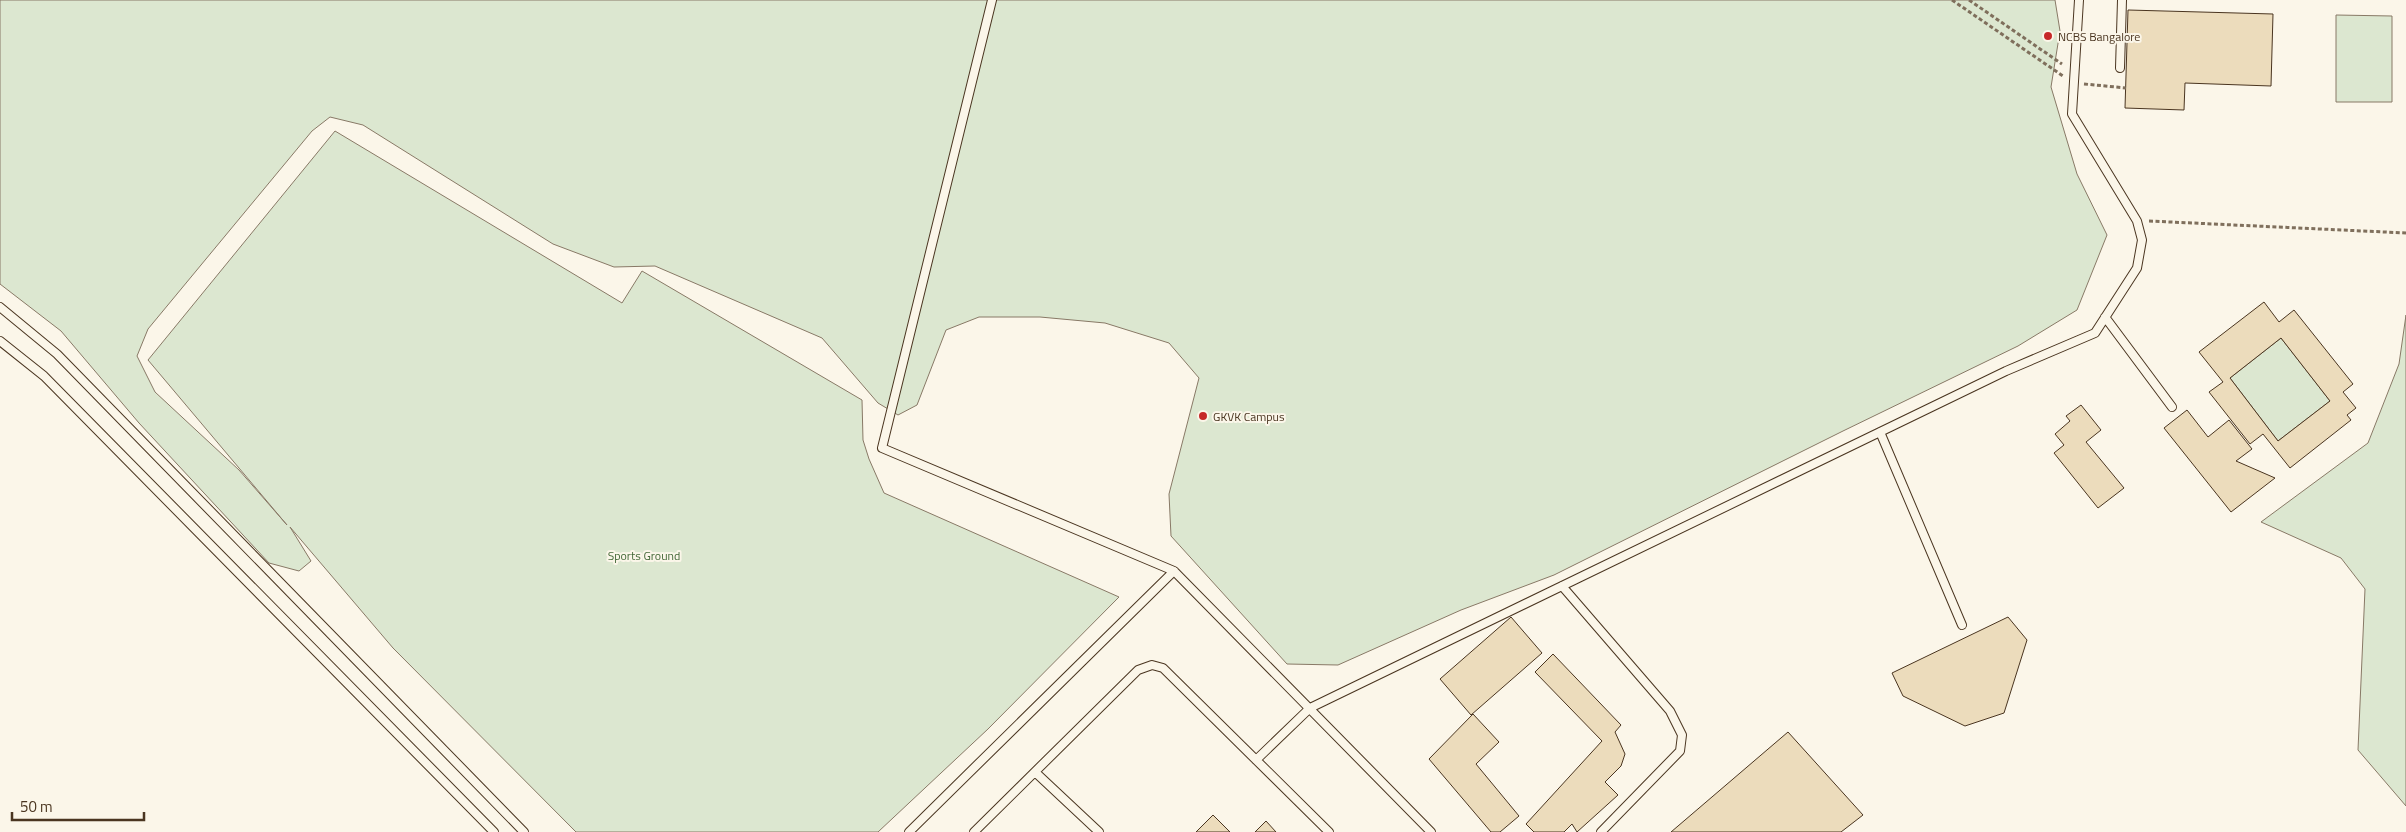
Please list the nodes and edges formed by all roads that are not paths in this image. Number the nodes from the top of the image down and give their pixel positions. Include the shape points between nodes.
1 (992, 0) edge
2 (2079, 0) edge
3 (2122, 0) edge
4 (2120, 68) dead end
5 (0, 307) edge
6 (2105, 317) junction
7 (0, 340) edge
8 (2172, 407) dead end
9 (1880, 432) junction
10 (1174, 571) junction
11 (1562, 586) junction
12 (1962, 625) dead end
13 (1310, 708) junction
14 (1256, 760) junction
15 (1035, 772) junction
16 (494, 832) edge
17 (524, 832) edge
18 (909, 832) edge
19 (974, 832) edge
20 (1099, 832) edge
21 (1329, 832) edge
22 (1431, 832) edge
23 (1601, 832) edge

1 - 10 lane via 882,448
2 - 6 lane via 2072,114 2136,221 2142,240 2137,268
3 - 4 lane
5 - 17 lane via 57,354
6 - 8 lane
6 - 9 lane via 2095,333 2006,371
7 - 16 lane via 44,376
9 - 11 lane
9 - 12 lane
10 - 13 lane
10 - 18 lane
11 - 13 lane
11 - 23 lane via 1670,711 1682,735 1680,751
13 - 14 lane
13 - 22 lane
14 - 15 lane via 1163,668 1152,665 1138,670
14 - 21 lane
15 - 19 lane
15 - 20 lane

